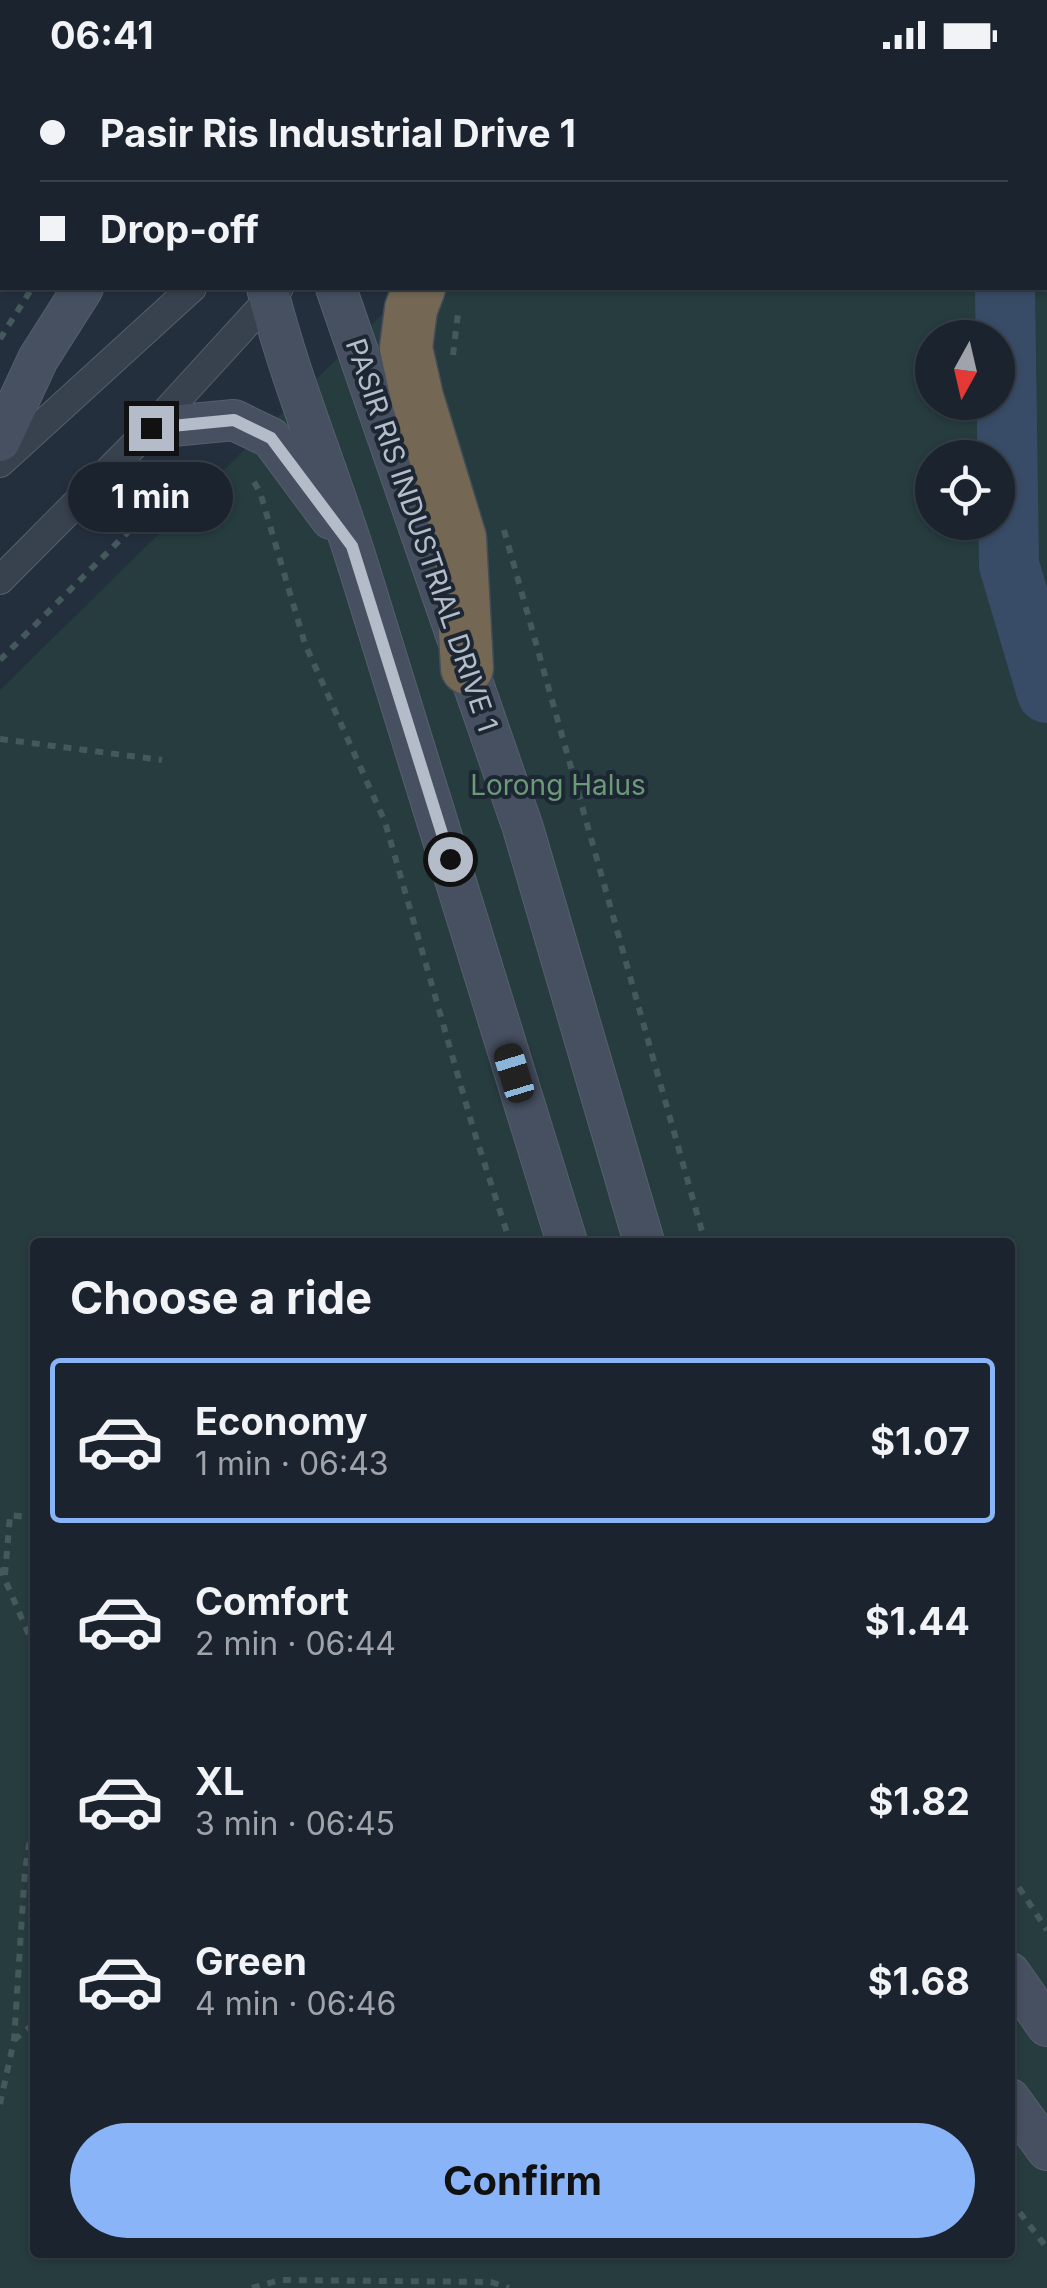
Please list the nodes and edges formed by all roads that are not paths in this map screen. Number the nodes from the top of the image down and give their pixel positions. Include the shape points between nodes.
1 (82, 290) edge
2 (190, 290) edge
3 (337, 290) edge
4 (272, 291) edge
5 (440, 293) edge
6 (151, 428) junction
7 (0, 440) edge
8 (0, 463) edge
9 (352, 546) junction
10 (0, 580) edge
11 (467, 668) junction
12 (566, 1238) edge
13 (643, 1238) edge
14 (1015, 1980) edge
15 (1047, 2026) edge
16 (1015, 2105) edge
17 (1047, 2150) edge

1 - 7 main road via 38,359
2 - 8 street
3 - 11 main road, PASIR RIS INDUSTRIAL DRIVE 1
4 - 6 street
4 - 9 main road via 282,347
5 - 11 highway via 411,309 406,348 460,538
6 - 9 main road via 234,420 271,438
6 - 10 street
9 - 12 main road
11 - 13 main road, PASIR RIS INDUSTRIAL DRIVE 1 via 523,828
14 - 15 main road
16 - 17 main road

